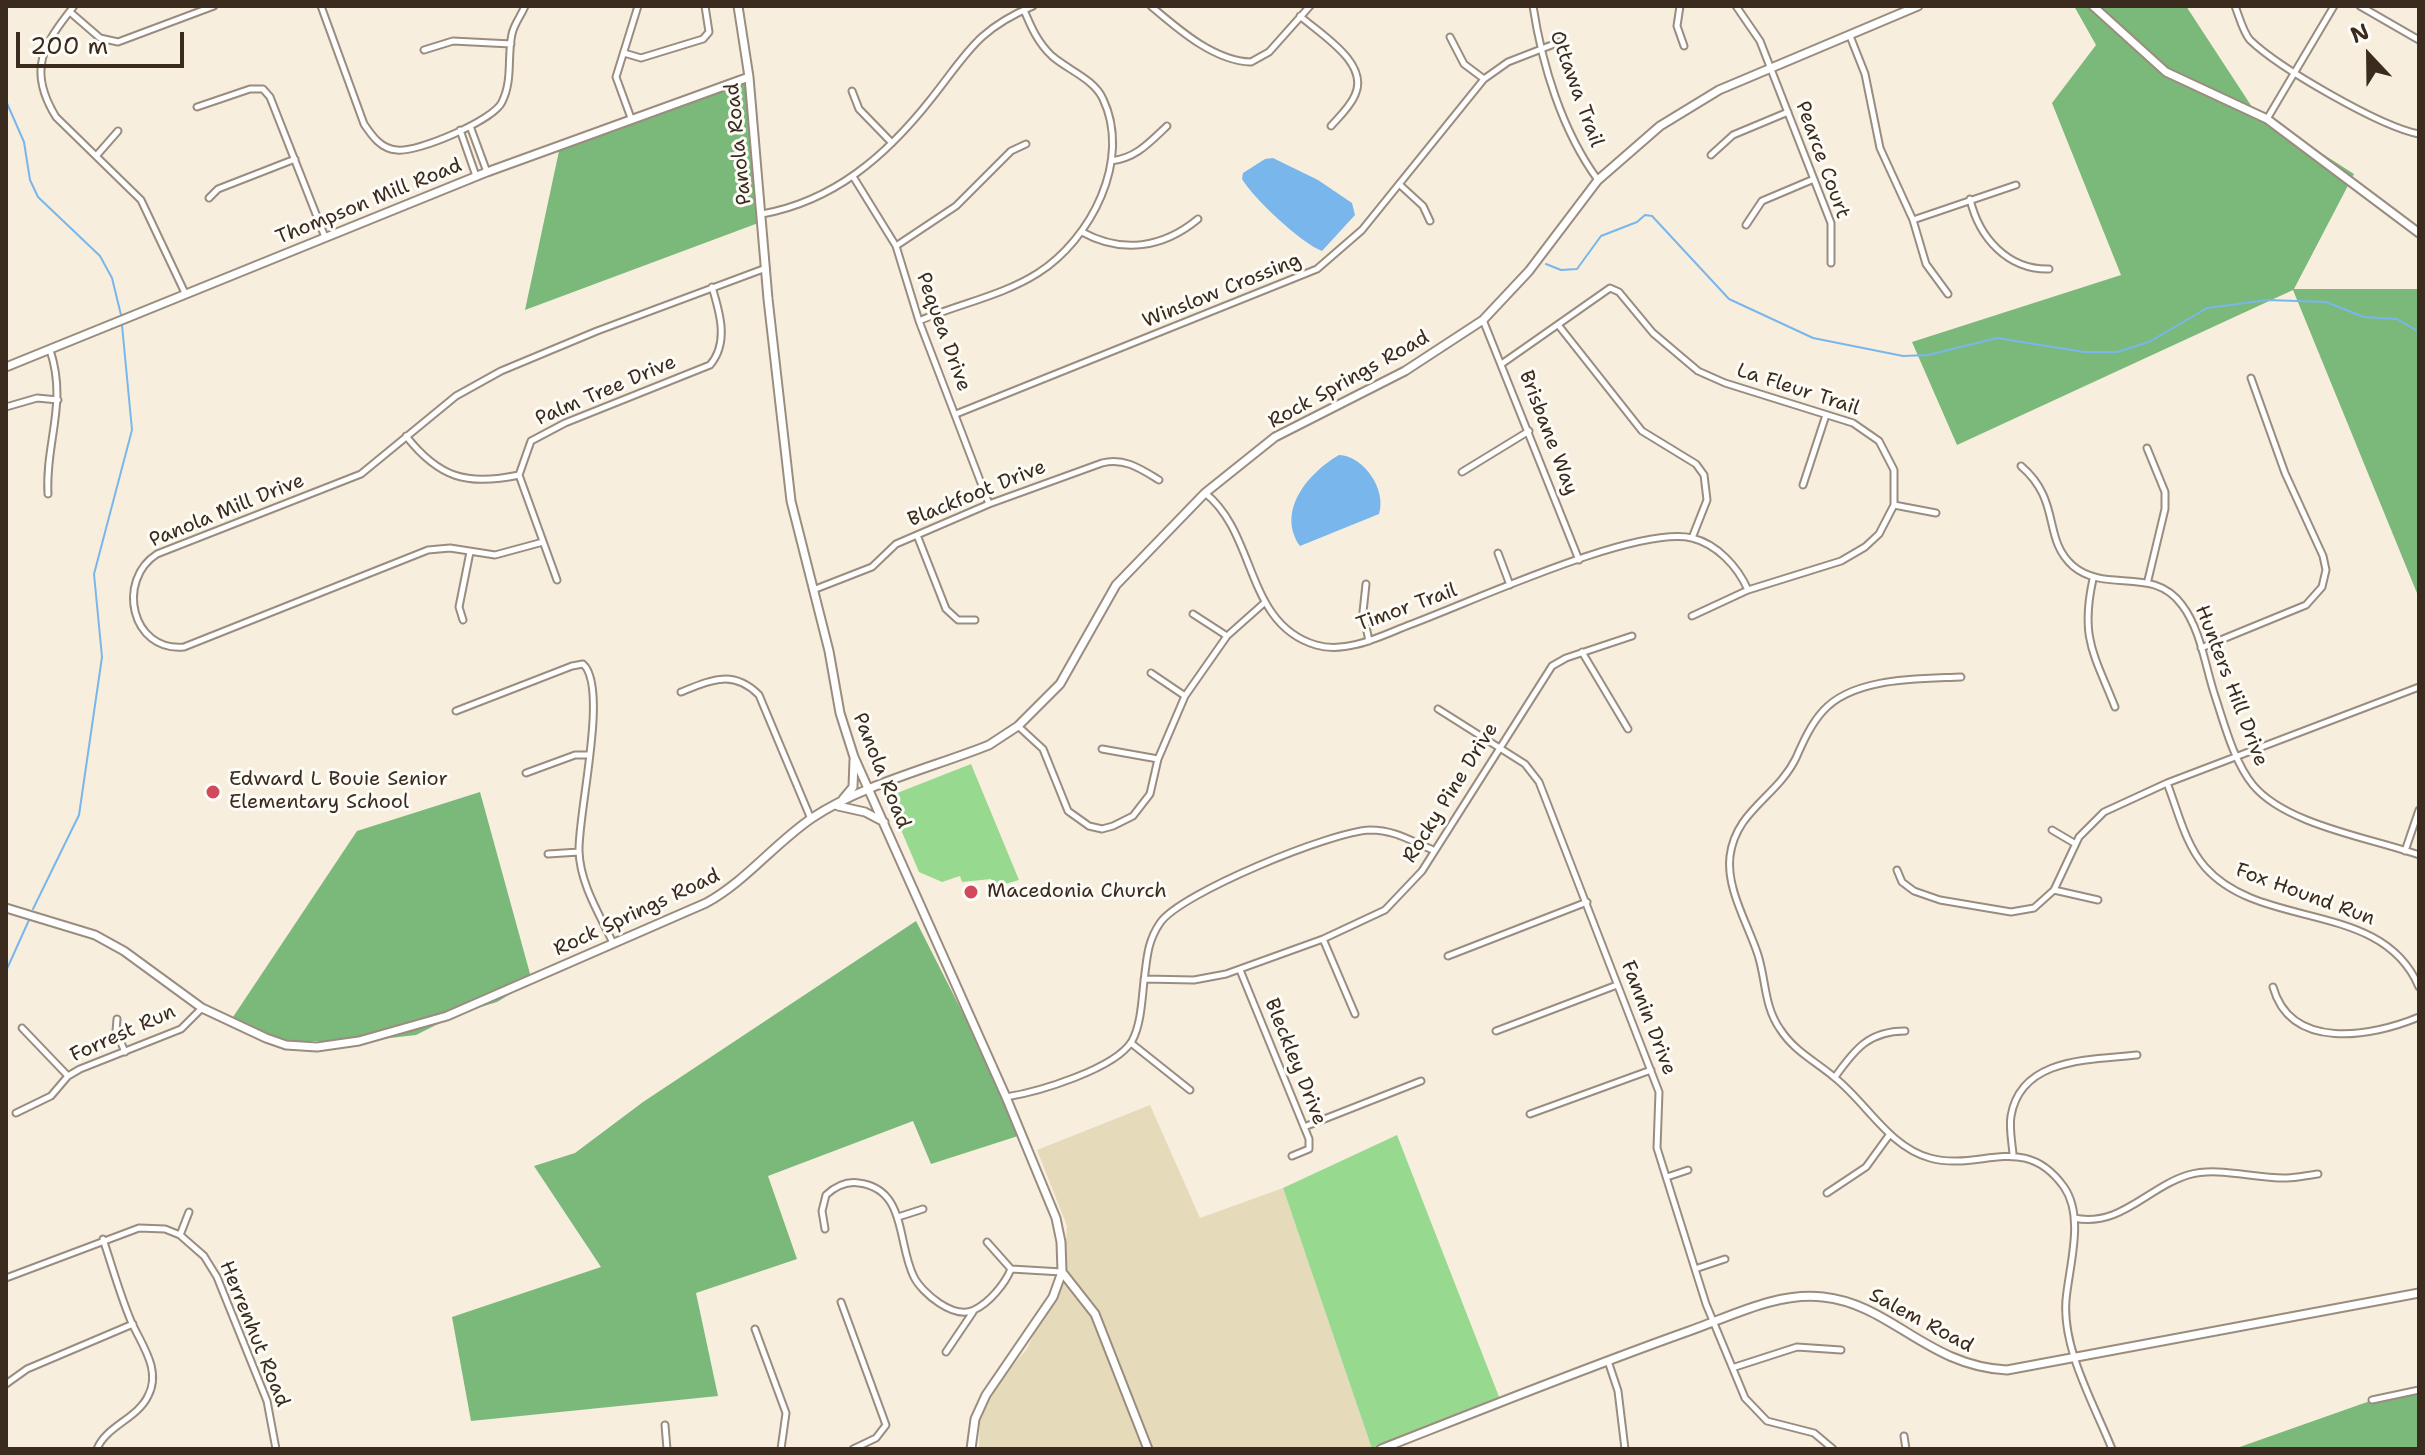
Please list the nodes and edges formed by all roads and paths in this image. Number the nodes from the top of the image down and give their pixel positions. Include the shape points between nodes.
1 (74, 6) edge
2 (214, 6) edge
3 (321, 6) edge
4 (525, 6) edge
5 (638, 6) edge
6 (705, 6) edge
7 (738, 6) edge
8 (1033, 6) edge
9 (1151, 6) edge
10 (1310, 6) edge
11 (1533, 6) edge
12 (1680, 6) edge
13 (1736, 6) edge
14 (1918, 6) edge
15 (2093, 6) edge
16 (2235, 6) edge
17 (2334, 6) edge
18 (2360, 6) edge
19 (1024, 10) junction
20 (70, 12) junction
21 (1300, 16) junction
22 (1850, 36) junction
23 (1450, 37) dead end
24 (2419, 40) edge
25 (1562, 41) dead end
26 (511, 44) junction
27 (1684, 46) dead end
28 (1540, 49) junction
29 (424, 50) dead end
30 (624, 53) junction
31 (1771, 69) junction
32 (2295, 71) junction
33 (749, 77) junction
34 (1484, 79) junction
35 (852, 91) dead end
36 (197, 107) dead end
37 (1788, 112) junction
38 (631, 118) junction
39 (2267, 119) junction
40 (470, 126) junction
41 (1167, 126) dead end
42 (1331, 126) dead end
43 (460, 130) junction
44 (118, 131) dead end
45 (2419, 134) edge
46 (892, 143) junction
47 (1026, 144) dead end
48 (97, 155) junction
49 (1711, 155) dead end
50 (295, 159) junction
51 (1111, 161) junction
52 (487, 172) junction
53 (476, 176) junction
54 (854, 178) junction
55 (1814, 179) junction
56 (1598, 180) junction
57 (1399, 184) junction
58 (2016, 185) dead end
59 (209, 198) dead end
60 (1970, 199) junction
61 (762, 214) junction
62 (1198, 219) dead end
63 (1913, 220) junction
64 (1430, 221) dead end
65 (1746, 225) dead end
66 (1082, 232) junction
67 (2419, 233) edge
68 (325, 237) junction
69 (896, 246) junction
70 (1831, 263) dead end
71 (766, 268) junction
72 (2049, 269) dead end
73 (712, 287) junction
74 (185, 293) junction
75 (1948, 294) dead end
76 (1483, 320) junction
77 (919, 321) junction
78 (1559, 326) junction
79 (50, 350) junction
80 (1503, 363) junction
81 (6, 367) edge
82 (2251, 378) dead end
83 (58, 400) junction
84 (6, 407) edge
85 (956, 414) junction
86 (1826, 415) junction
87 (1529, 431) junction
88 (406, 436) junction
89 (2147, 448) dead end
90 (2021, 466) dead end
91 (1462, 472) dead end
92 (519, 475) junction
93 (1159, 480) dead end
94 (1803, 485) dead end
95 (1205, 493) junction
96 (48, 494) dead end
97 (989, 504) junction
98 (1894, 505) junction
99 (1936, 513) dead end
100 (917, 535) junction
101 (1692, 538) junction
102 (543, 542) junction
103 (470, 552) junction
104 (1498, 553) dead end
105 (1579, 560) junction
106 (2093, 579) junction
107 (557, 580) dead end
108 (2148, 580) junction
109 (1366, 584) dead end
110 (1510, 585) junction
111 (813, 590) junction
112 (1748, 590) junction
113 (1263, 604) junction
114 (1193, 614) dead end
115 (1692, 616) dead end
116 (463, 620) dead end
117 (975, 620) dead end
118 (1227, 636) junction
119 (1632, 636) dead end
120 (1369, 641) junction
121 (2201, 648) junction
122 (1582, 652) junction
123 (1151, 673) dead end
124 (1961, 677) dead end
125 (2419, 687) edge
126 (681, 692) dead end
127 (1185, 696) junction
128 (2115, 707) dead end
129 (1438, 709) dead end
130 (456, 711) dead end
131 (1018, 726) junction
132 (1628, 729) dead end
133 (1499, 747) junction
134 (1102, 749) dead end
135 (588, 755) junction
136 (2238, 755) junction
137 (854, 757) junction
138 (1158, 759) junction
139 (526, 773) dead end
140 (2167, 783) junction
141 (871, 790) junction
142 (835, 806) junction
143 (2419, 810) edge
144 (811, 819) junction
145 (884, 822) junction
146 (2052, 830) dead end
147 (2074, 843) junction
148 (1433, 850) junction
149 (2405, 851) junction
150 (579, 852) junction
151 (548, 854) dead end
152 (2419, 855) edge
153 (1897, 870) dead end
154 (2054, 890) junction
155 (2098, 900) dead end
156 (1587, 902) junction
157 (6, 908) edge
158 (1323, 939) junction
159 (613, 943) junction
160 (1448, 956) dead end
161 (1240, 970) junction
162 (1144, 979) junction
163 (1617, 985) junction
164 (2273, 987) dead end
165 (2419, 987) edge
166 (202, 1008) junction
167 (1355, 1014) dead end
168 (2419, 1017) edge
169 (117, 1019) dead end
170 (22, 1028) dead end
171 (1496, 1031) dead end
172 (1905, 1031) dead end
173 (1131, 1043) junction
174 (125, 1052) junction
175 (2137, 1055) dead end
176 (1651, 1070) junction
177 (68, 1076) junction
178 (1835, 1077) junction
179 (1421, 1081) dead end
180 (1190, 1090) dead end
181 (1006, 1097) junction
182 (16, 1113) dead end
183 (1530, 1114) dead end
184 (1304, 1127) junction
185 (1890, 1134) junction
186 (2013, 1154) junction
187 (1292, 1156) dead end
188 (1688, 1170) dead end
189 (2318, 1174) dead end
190 (1667, 1177) junction
191 (1827, 1193) dead end
192 (923, 1209) dead end
193 (189, 1212) dead end
194 (898, 1217) junction
195 (2074, 1218) junction
196 (825, 1229) dead end
197 (180, 1235) junction
198 (103, 1239) junction
199 (987, 1242) dead end
200 (1725, 1259) dead end
201 (1011, 1269) junction
202 (1695, 1269) junction
203 (1062, 1272) junction
204 (6, 1278) edge
205 (1056, 1288) junction
206 (1072, 1289) junction
207 (2419, 1293) edge
208 (841, 1302) dead end
209 (974, 1311) junction
210 (1714, 1322) junction
211 (133, 1324) junction
212 (755, 1329) dead end
213 (1841, 1350) dead end
214 (946, 1352) dead end
215 (2076, 1358) junction
216 (1607, 1361) junction
217 (1735, 1367) junction
218 (6, 1384) edge
219 (2419, 1390) edge
220 (2372, 1400) dead end
221 (665, 1425) dead end
222 (1904, 1436) dead end
223 (97, 1449) edge
224 (276, 1449) edge
225 (667, 1449) edge
226 (781, 1449) edge
227 (853, 1449) edge
228 (971, 1449) edge
229 (1148, 1449) edge
230 (1381, 1449) edge
231 (1625, 1449) edge
232 (1833, 1449) edge
233 (1906, 1449) edge
234 (2112, 1449) edge

1 - 20 street
2 - 20 street via 118,42 100,38
3 - 43 street via 354,103 374,139 388,148 408,150
4 - 26 street
5 - 30 street
6 - 30 street via 709,32 703,39 641,58
7 - 33 street, Panola Road
8 - 19 street
9 - 21 street via 1191,37 1239,62 1269,52
10 - 21 street
11 - 28 street, Ottawa Trail
12 - 27 street via 1677,26
13 - 31 street, Pearce Court
14 - 22 street, Rock Springs Road
15 - 39 street via 2166,72
16 - 32 street via 2248,38
17 - 32 street
18 - 24 street
19 - 46 street via 976,38
19 - 51 street via 1051,55 1102,95 1110,118
20 - 48 street via 47,42 42,87 56,117
21 - 42 street via 1344,55 1357,76 1354,99
22 - 31 street, Rock Springs Road
22 - 63 street via 1865,74 1880,148
23 - 34 street via 1464,64
25 - 28 street, Winslow Crossing
26 - 29 street via 453,41
26 - 40 street via 502,104
28 - 34 street, Winslow Crossing
28 - 56 street, Ottawa Trail via 1573,135
30 - 38 street via 616,77
31 - 37 street, Pearce Court
31 - 56 street, Rock Springs Road via 1696,103 1660,126
32 - 39 street
32 - 45 street via 2390,125
33 - 38 street, Thompson Mill Road
33 - 61 street, Panola Road
34 - 57 street, Winslow Crossing
35 - 46 street via 859,109
36 - 50 street via 263,89
37 - 49 street via 1733,135
37 - 55 street, Pearce Court
38 - 52 street, Thompson Mill Road
39 - 67 street
40 - 43 street
40 - 52 street
41 - 51 street via 1138,153
43 - 53 street
44 - 48 street
46 - 54 street
47 - 69 street via 1011,151 956,206
48 - 74 street via 141,200
50 - 59 street via 218,189
50 - 68 street
51 - 66 street via 1106,187
52 - 53 street, Thompson Mill Road
53 - 68 street, Thompson Mill Road
54 - 61 street via 803,204
54 - 69 street, Pequea Drive
55 - 65 street via 1762,201
55 - 70 street, Pearce Court via 1831,223
56 - 76 street, Rock Springs Road via 1529,271
57 - 64 street via 1423,206
57 - 85 street, Winslow Crossing via 1349,244 1317,269
58 - 60 street
60 - 63 street
60 - 72 street via 1983,232 2014,264
61 - 71 street, Panola Road
62 - 66 street via 1164,238 1122,247
63 - 75 street via 1926,264
66 - 77 street via 1040,272
68 - 74 street, Thompson Mill Road
69 - 77 street, Pequea Drive
71 - 73 street, Panola Mill Drive
71 - 111 street, Panola Road via 791,501
73 - 88 street, Panola Mill Drive via 501,371 456,396
73 - 92 street, Palm Tree Drive via 721,330 720,354 710,365 539,435 528,446
74 - 79 street, Thompson Mill Road
76 - 80 street, Brisbane Way
76 - 95 street, Rock Springs Road via 1405,371 1295,425
77 - 85 street, Pequea Drive
78 - 80 street, La Fleur Trail
78 - 86 street, La Fleur Trail via 1610,288 1698,371
78 - 101 street via 1642,431 1696,464 1704,475 1707,500
79 - 81 street, Thompson Mill Road
79 - 83 street
80 - 87 street, Brisbane Way
82 - 121 street via 2285,473 2323,556 2325,579 2306,605
83 - 84 street via 37,398
83 - 96 street
85 - 97 street, Pequea Drive
86 - 94 street
86 - 98 street, La Fleur Trail via 1864,429 1884,448 1894,470
87 - 91 street
87 - 105 street, Brisbane Way
88 - 92 street via 440,471 487,478
88 - 103 street, Panola Mill Drive via 361,474 145,562 134,592 145,634 168,649 184,647 428,550
89 - 108 street via 2165,492
90 - 106 street via 2046,496 2062,553
92 - 102 street
93 - 97 street, Blackfoot Drive via 1135,465 1112,460
95 - 113 street via 1220,505 1239,537
95 - 131 street, Rock Springs Road via 1116,585 1060,684
97 - 100 street, Blackfoot Drive
98 - 99 street
98 - 112 street via 1879,534 1851,556
100 - 111 street, Blackfoot Drive via 896,544 872,567
100 - 117 street via 946,609 958,620
101 - 105 street, Timor Trail via 1658,536
101 - 112 street via 1729,560
102 - 103 street, Panola Mill Drive via 507,553
102 - 107 street
103 - 116 street via 459,607
104 - 110 street
105 - 110 street, Timor Trail
106 - 108 street
106 - 128 street via 2085,618
108 - 121 street, Hunters Hill Drive via 2183,606
109 - 120 street via 1363,612
110 - 120 street, Timor Trail
111 - 137 street, Panola Road
112 - 115 street
113 - 118 street
113 - 120 street, Timor Trail via 1310,643 1343,647
114 - 118 street
118 - 127 street
119 - 122 street, Rocky Pine Drive
121 - 136 street, Hunters Hill Drive
122 - 132 street
122 - 133 street, Rocky Pine Drive via 1552,666
123 - 127 street
124 - 178 street via 1868,687 1824,708 1793,763 1740,823 1735,836 1730,873 1759,958 1768,1005 1796,1049
125 - 136 street
126 - 144 street via 717,677 750,686 759,695
127 - 138 street
129 - 133 street, Fannin Drive
130 - 135 street via 583,664 589,669 595,699
131 - 138 street via 1043,749 1068,811 1089,826 1113,826 1142,807
131 - 141 street, Rock Springs Road via 989,745
133 - 148 street, Rocky Pine Drive
133 - 156 street, Fannin Drive via 1525,764 1539,782
134 - 138 street
135 - 139 street
135 - 150 street
136 - 140 street
136 - 149 street, Hunters Hill Drive via 2254,786 2275,804
137 - 141 street, Panola Road
137 - 142 street via 853,787
140 - 147 street via 2104,812
140 - 165 street, Fox Hound Run via 2191,846 2217,878 2246,895 2385,941 2406,962
141 - 142 street, Rock Springs Road
141 - 145 street, Panola Road
142 - 144 street, Rock Springs Road
142 - 145 street
143 - 149 street
144 - 159 street, Rock Springs Road via 728,890
145 - 181 street, Panola Road
146 - 147 street
147 - 154 street
148 - 158 street, Rocky Pine Drive via 1415,880 1385,910
148 - 162 street via 1395,833 1352,832 1204,891 1163,919 1146,954
149 - 152 street, Hunters Hill Drive
150 - 151 street
150 - 159 street via 585,882
153 - 154 street via 1914,891 2011,912 2034,908
154 - 155 street
156 - 160 street
156 - 163 street, Fannin Drive
157 - 166 street, Rock Springs Road via 95,935
158 - 161 street, Rocky Pine Drive
158 - 167 street
159 - 166 street, Rock Springs Road via 447,1016 359,1041 286,1045
161 - 162 street, Rocky Pine Drive via 1194,980
161 - 184 street, Bleckley Drive
162 - 173 street
163 - 171 street
163 - 176 street, Fannin Drive
164 - 168 street via 2285,1013 2331,1036
166 - 174 street, Forrest Run via 181,1029
169 - 174 street
170 - 177 street
172 - 178 street via 1872,1036
173 - 180 street
173 - 181 street via 1111,1061
174 - 177 street, Forrest Run
175 - 186 street via 2059,1063 2035,1076 2023,1088 2011,1116
176 - 183 street
176 - 190 street, Fannin Drive via 1660,1101 1657,1148
177 - 182 street, Forrest Run via 51,1096
178 - 185 street
179 - 184 street
181 - 203 street, Panola Road via 1056,1218
184 - 187 street, Bleckley Drive via 1309,1149
185 - 186 street via 1932,1159
185 - 191 street via 1866,1167
186 - 195 street via 2048,1169 2068,1195
188 - 190 street
189 - 195 street via 2191,1174 2167,1182 2119,1214
190 - 202 street, Fannin Drive
192 - 194 street
193 - 197 street
194 - 196 street via 880,1189 845,1183 826,1195
194 - 209 street via 912,1274 921,1289 947,1306
195 - 215 street via 2066,1302
197 - 198 street via 148,1227
197 - 224 street, Herrenhut Road via 204,1256 217,1277 267,1401
198 - 204 street
198 - 211 street
199 - 201 street
200 - 202 street
201 - 203 street
201 - 209 street
202 - 210 street, Fannin Drive
203 - 205 street, Panola Road
203 - 206 street
205 - 206 street
205 - 228 street, Panola Road via 1044,1315 986,1395 975,1419
206 - 229 street via 1095,1314
207 - 215 street, Salem Road
208 - 227 street via 886,1425 876,1438
209 - 214 street
210 - 215 street, Salem Road via 1784,1298 1824,1297 1863,1308 1969,1366 2007,1370
210 - 216 street, Salem Road
210 - 217 street, Fannin Drive
211 - 218 street via 27,1369
211 - 223 street via 152,1371 150,1394
212 - 226 street via 786,1413
213 - 217 street via 1797,1347
215 - 234 street
216 - 230 street, Salem Road
216 - 231 street via 1618,1391
217 - 232 street, Fannin Drive via 1745,1398 1759,1415 1814,1433
219 - 220 street
221 - 225 street
222 - 233 street

